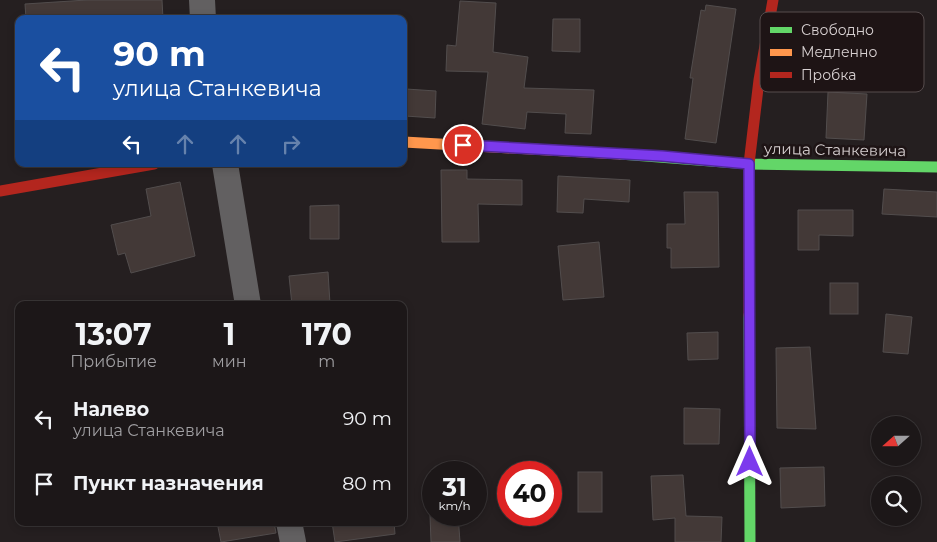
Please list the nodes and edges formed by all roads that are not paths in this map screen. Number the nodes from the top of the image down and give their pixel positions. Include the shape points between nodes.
1 (202, 0) edge
2 (204, 15) edge
3 (760, 74) edge
4 (407, 142) edge
5 (749, 164) junction
6 (137, 167) edge
7 (225, 167) edge
8 (937, 167) edge
9 (0, 191) edge
10 (247, 301) edge
11 (290, 526) edge
12 (293, 542) edge
13 (750, 542) edge

1 - 2 street
3 - 5 street
4 - 5 street, улица Станкевича
5 - 8 street, улица Станкевича
5 - 13 street
6 - 9 street
7 - 10 street
11 - 12 street

